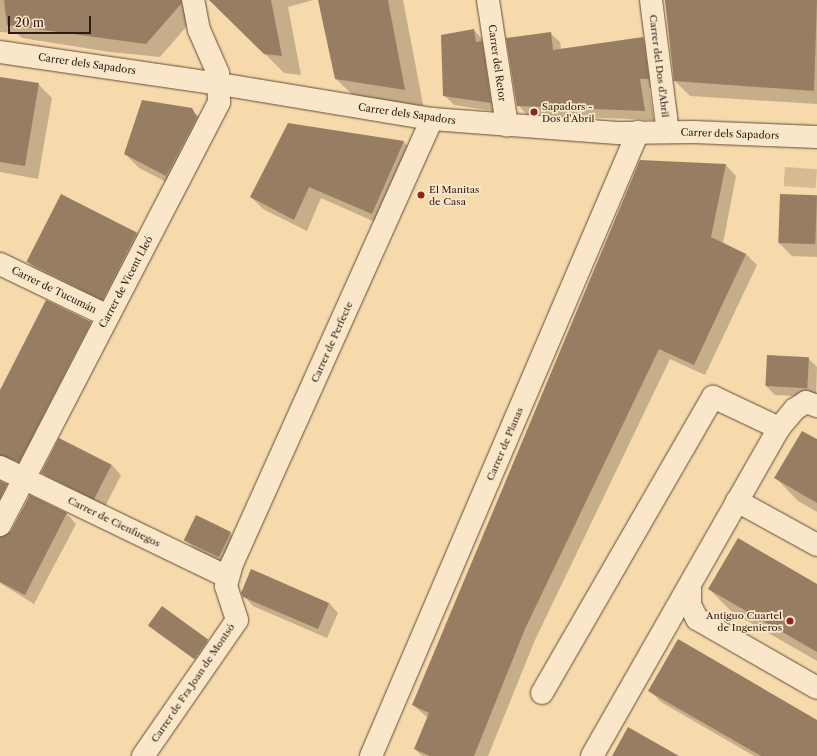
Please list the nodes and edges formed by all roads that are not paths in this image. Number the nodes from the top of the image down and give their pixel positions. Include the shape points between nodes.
1 (193, 0) edge
2 (488, 0) edge
3 (650, 0) edge
4 (0, 52) edge
5 (220, 84) junction
6 (432, 119) junction
7 (507, 126) junction
8 (638, 132) junction
9 (668, 132) junction
10 (817, 137) edge
11 (0, 264) edge
12 (108, 316) junction
13 (817, 406) edge
14 (779, 428) junction
15 (0, 467) edge
16 (24, 479) junction
17 (737, 501) junction
18 (0, 525) edge
19 (817, 545) edge
20 (230, 570) junction
21 (690, 586) junction
22 (817, 688) edge
23 (542, 693) dead end
24 (143, 756) edge
25 (371, 756) edge
26 (593, 756) edge

1 - 5 street via 199,30
2 - 7 street, Carrer del Retor
3 - 9 street, Carrer del Dos d'Abril
4 - 5 street, Carrer dels Sapadors
5 - 6 street, Carrer dels Sapadors
5 - 12 street, Carrer de Vicent Lleó via 219,102 214,114
6 - 7 street, Carrer dels Sapadors
6 - 20 street, Carrer de Perfecte
7 - 8 street, Carrer dels Sapadors
8 - 9 street, Carrer dels Sapadors
8 - 25 street, Carrer de Planas
9 - 10 street, Carrer dels Sapadors
11 - 12 street, Carrer de Tucumán
12 - 16 street, Carrer de Vicent Lleó
13 - 14 street via 806,402
14 - 17 street
14 - 23 street via 714,397
15 - 16 street, Carrer de Cienfuegos
16 - 18 street, Carrer de Vicent Lleó
16 - 20 street, Carrer de Cienfuegos
17 - 19 street
17 - 21 street
20 - 24 street, Carrer de Fra Joan de Montsó via 226,586 237,620
21 - 22 street via 690,605 697,619
21 - 26 street

